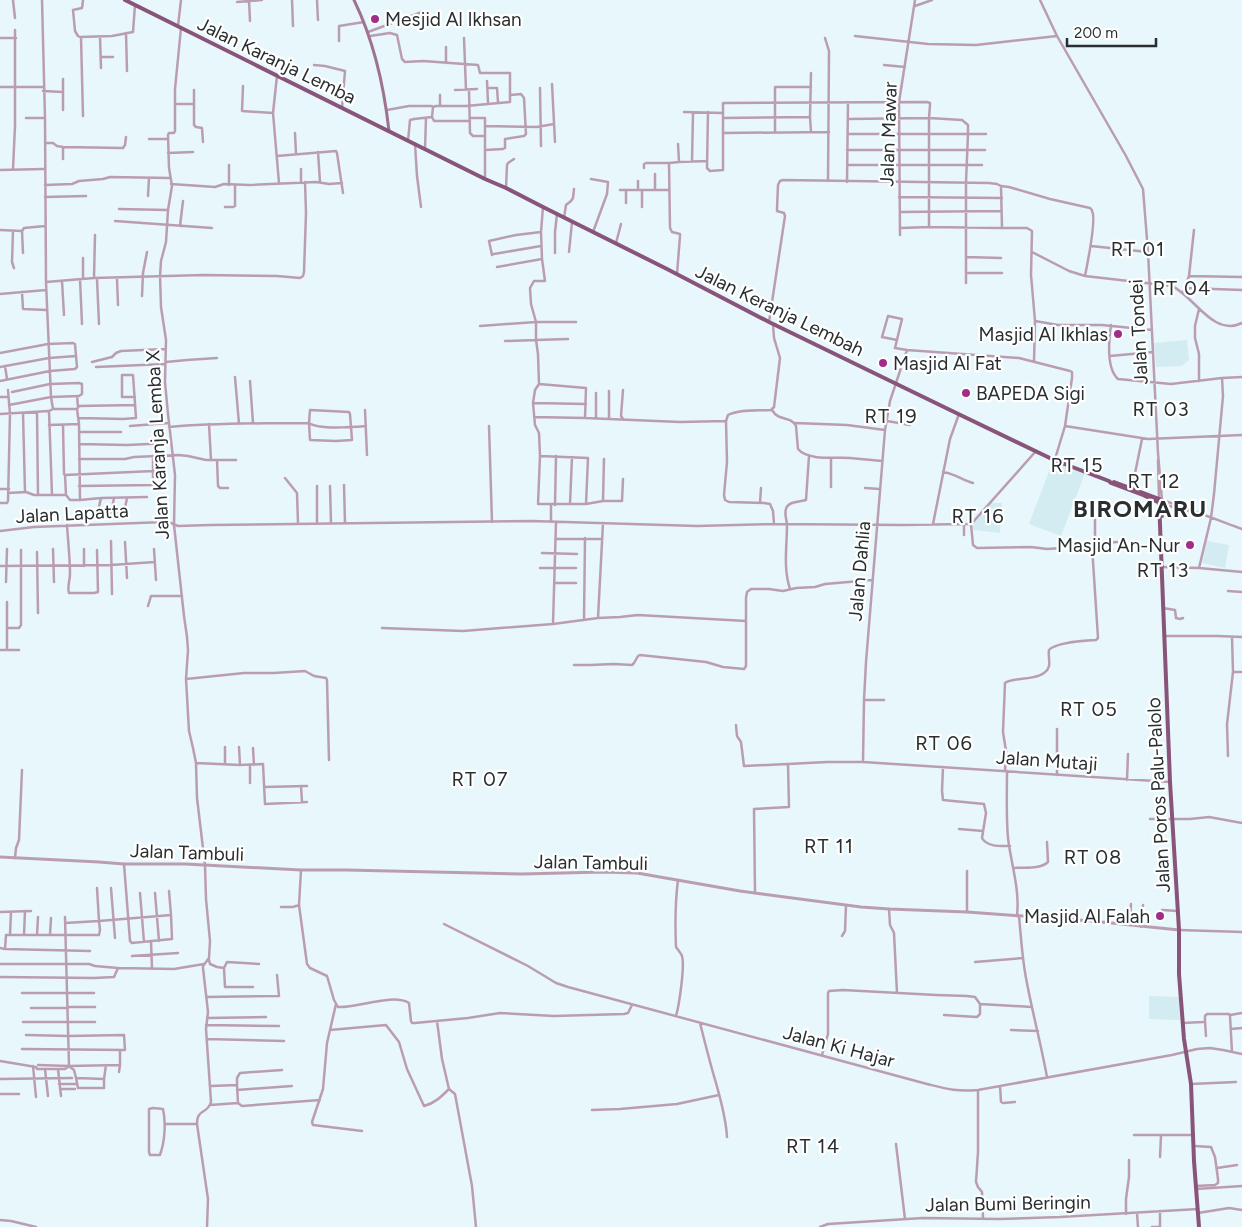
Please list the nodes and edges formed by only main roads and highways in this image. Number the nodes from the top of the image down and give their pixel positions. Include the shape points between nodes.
1 (125, 0) edge
2 (354, 0) edge
3 (388, 120) junction
4 (380, 126) junction
5 (390, 131) junction
6 (1109, 481) junction
7 (1161, 501) junction
8 (1199, 1227) edge

1 - 4 main road, Jalan Karanja Lemba
2 - 3 main road via 379,67
3 - 4 main road
3 - 5 main road
4 - 5 main road, Jalan Karanja Lemba
5 - 6 main road, Jalan Keranja Lembah via 897,384 1054,460
6 - 7 main road
6 - 7 main road, Jalan Keranja Lembah
7 - 8 main road, Jalan Poros Palu-Palolo via 1160,541 1179,974 1191,1084

